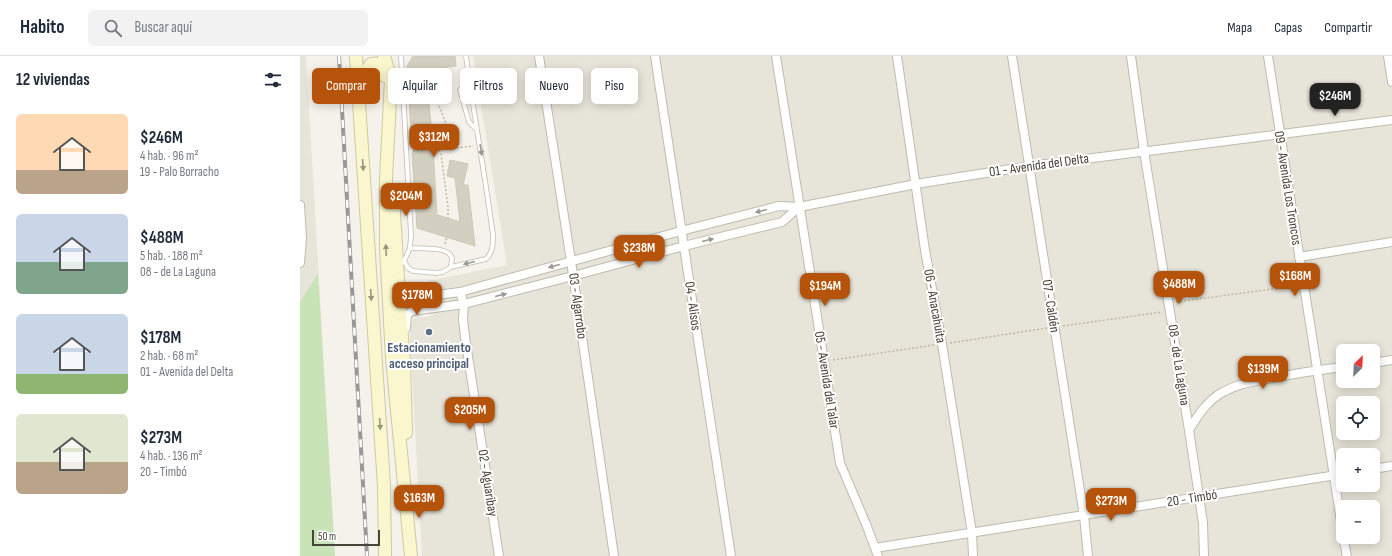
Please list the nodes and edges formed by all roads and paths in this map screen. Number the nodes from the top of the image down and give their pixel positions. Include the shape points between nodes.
1 (356, 56) edge
2 (384, 56) edge
3 (401, 56) edge
4 (466, 56) edge
5 (539, 56) edge
6 (655, 56) edge
7 (776, 56) edge
8 (896, 56) edge
9 (1012, 56) edge
10 (1131, 56) edge
11 (1268, 56) edge
12 (1388, 56) edge
13 (388, 69) edge
14 (1392, 82) edge
15 (388, 91) edge
16 (390, 104) edge
17 (439, 104) edge
18 (464, 104) edge
19 (1392, 120) edge
20 (476, 129) junction
21 (389, 131) junction
22 (1280, 134) junction
23 (361, 136) junction
24 (480, 146) junction
25 (450, 149) junction
26 (439, 150) junction
27 (406, 151) junction
28 (1144, 151) junction
29 (1030, 166) junction
30 (916, 184) junction
31 (300, 205) edge
32 (799, 207) junction
33 (448, 218) dead end
34 (681, 231) junction
35 (447, 237) dead end
36 (1392, 242) edge
37 (684, 246) junction
38 (410, 248) junction
39 (444, 250) junction
40 (1300, 257) junction
41 (400, 261) junction
42 (571, 261) junction
43 (300, 263) edge
44 (451, 267) junction
45 (573, 276) junction
46 (1304, 285) junction
47 (460, 292) junction
48 (398, 293) junction
49 (1168, 302) junction
50 (464, 304) junction
51 (400, 312) junction
52 (942, 344) junction
53 (1392, 360) edge
54 (824, 361) junction
55 (1380, 362) edge
56 (404, 363) junction
57 (1336, 368) edge
58 (1317, 370) junction
59 (1189, 430) junction
60 (1392, 466) edge
61 (1380, 468) edge
62 (1333, 475) junction
63 (1336, 475) edge
64 (404, 484) junction
65 (1199, 498) junction
66 (1337, 500) edge
67 (1084, 516) junction
68 (972, 533) junction
69 (1345, 544) edge
70 (385, 552) edge
71 (876, 552) edge
72 (411, 556) edge
73 (499, 556) edge
74 (614, 556) edge
75 (731, 556) edge
76 (973, 556) edge
77 (1088, 556) edge
78 (1204, 556) edge
79 (1347, 556) edge

1 - 23 main road
2 - 13 main road
3 - 27 lane
4 - 20 lane
5 - 42 street, 03 - Algarrobo
6 - 34 street, 04 - Alisos
7 - 32 street, 05 - Avenida del Talar
8 - 30 street, 06 - Anacahuita
9 - 29 street, 07 - Caldén
10 - 28 street, 08 - de La Laguna
11 - 22 street, 09 - Avenida Los Troncos
12 - 14 street
15 - 23 main road via 385,72 381,65 371,64 365,73
16 - 21 main road
17 - 25 path via 450,131
18 - 20 lane via 468,122
19 - 22 street, 01 - Avenida del Delta
20 - 24 lane
21 - 41 main road
64 -> 21 main road via 392,359 386,248
22 - 28 street, 01 - Avenida del Delta
22 - 40 street, 09 - Avenida Los Troncos
23 -> 70 main road via 384,486
24 - 25 path
24 -> 44 lane via 493,246 490,256 486,259
25 - 26 path
26 - 27 path
26 - 33 path
27 - 38 lane
28 - 29 street, 01 - Avenida del Delta
28 - 49 street, 08 - de La Laguna
29 - 30 street, 01 - Avenida del Delta
29 - 67 street, 07 - Caldén
30 - 32 street, 01 - Avenida del Delta
30 - 52 street, 06 - Anacahuita
31 - 43 street
32 -> 34 street, 01 - Avenida del Delta via 779,206
37 -> 32 street via 782,222
32 - 54 street, 05 - Avenida del Talar
34 - 37 street, 04 - Alisos
34 - 42 street, 01 - Avenida del Delta
35 - 39 path
36 - 40 street
37 - 45 street
37 - 75 street, 04 - Alisos
38 - 39 lane
38 - 41 lane
39 - 44 lane via 452,258
40 - 46 street, 09 - Avenida Los Troncos
41 - 44 lane via 412,271 436,273
41 - 48 main road
42 - 45 street, 03 - Algarrobo
42 -> 47 street, 01 - Avenida del Delta
50 -> 45 street
45 - 74 street, 03 - Algarrobo
46 - 49 path
46 - 58 street, 09 - Avenida Los Troncos
47 - 48 street, 01 - Avenida del Delta via 422,297
47 - 50 street, 02 - Aguaribay
48 - 51 main road
49 - 59 street, 08 - de La Laguna
50 - 51 street via 422,305
50 - 56 street via 409,313 406,319
50 - 73 street, 02 - Aguaribay via 465,337
51 - 56 main road
52 - 54 path
52 - 68 street, 06 - Anacahuita
53 - 55 street
54 - 71 street, 05 - Avenida del Talar via 840,463
56 - 64 main road
57 - 58 street
58 - 59 street via 1246,383 1223,392 1205,406
58 - 62 street, 09 - Avenida Los Troncos
59 - 65 street, 08 - de La Laguna
60 - 61 street
62 - 63 street, 20 - Timbó
62 - 65 street, 20 - Timbó
62 - 66 street, 09 - Avenida Los Troncos
64 - 72 main road
65 - 67 street, 20 - Timbó
65 - 78 street, 08 - de La Laguna
67 - 68 street, 20 - Timbó
67 - 77 street, 07 - Caldén
68 - 71 street, 20 - Timbó
68 - 76 street, 06 - Anacahuita
69 - 79 street, 09 - Avenida Los Troncos

